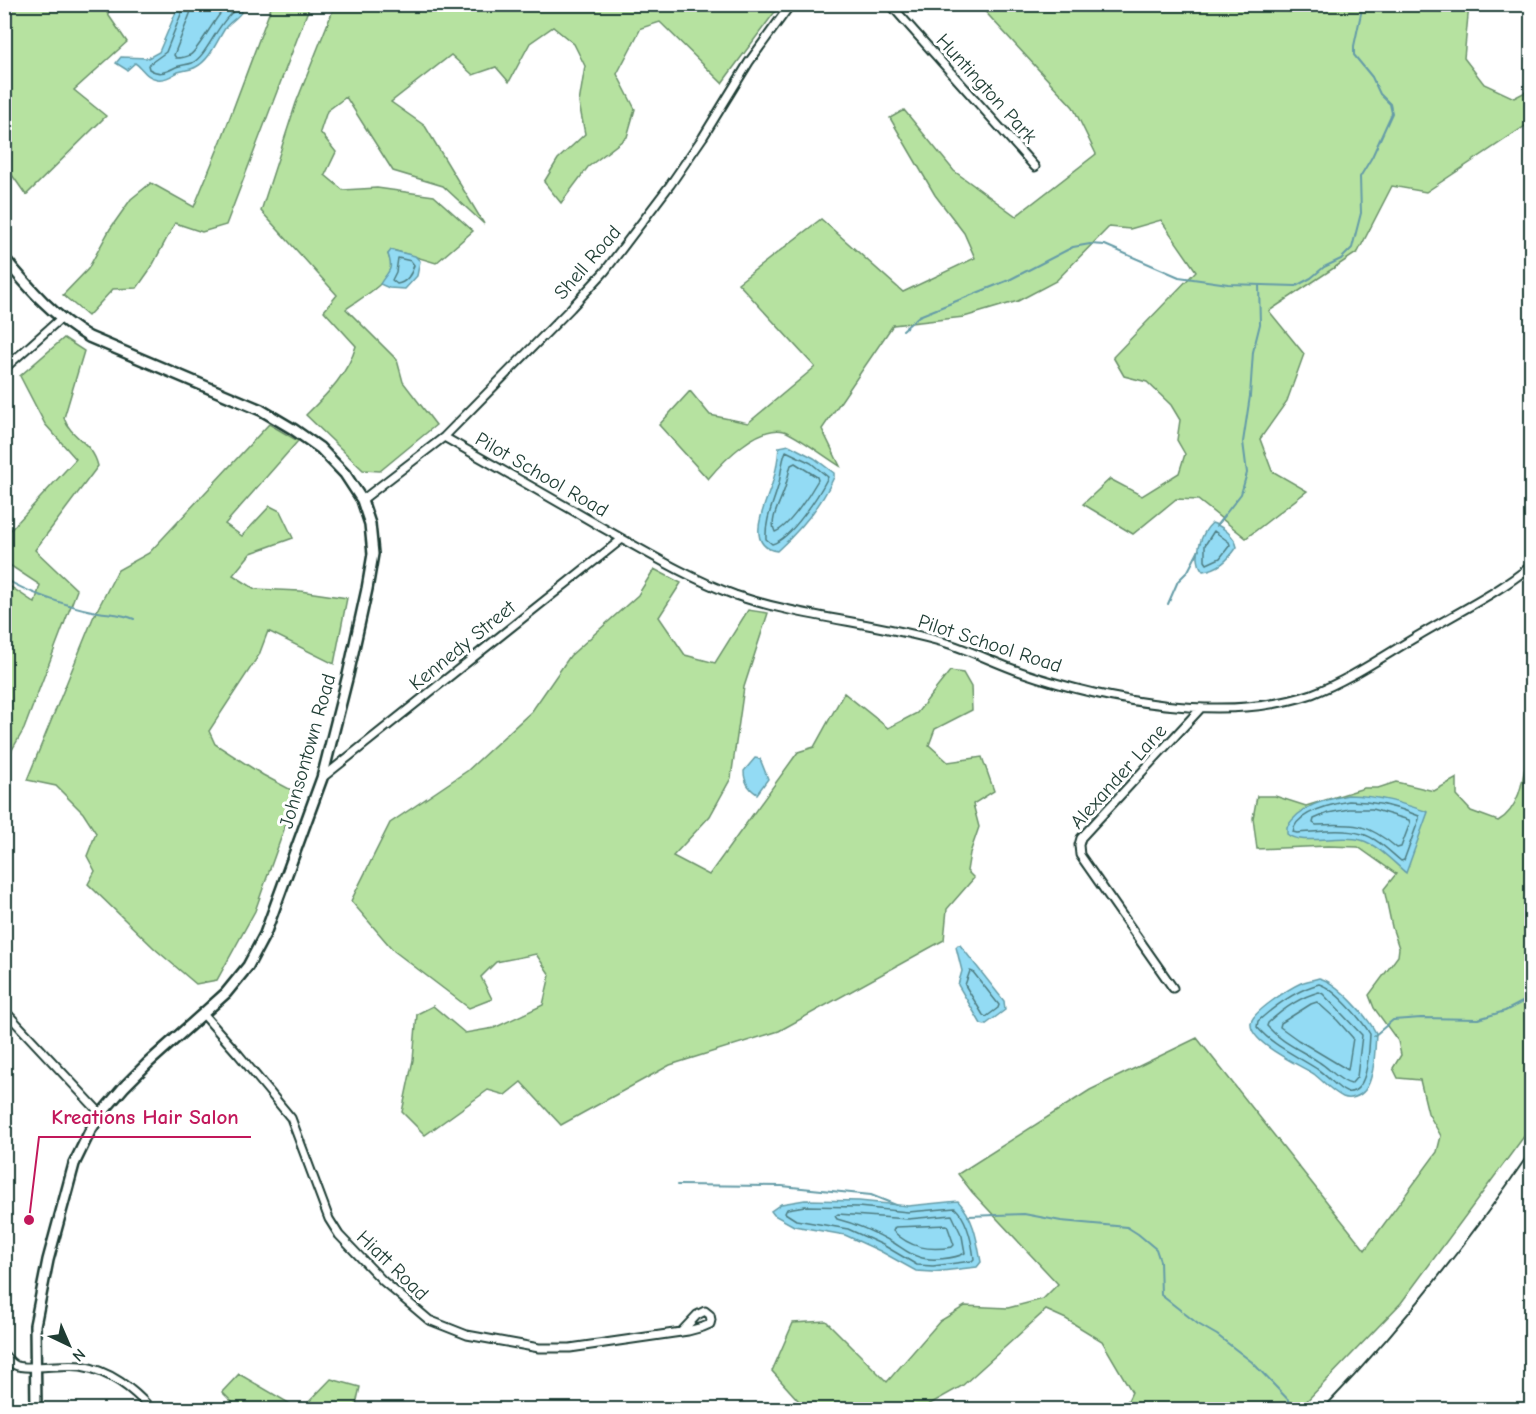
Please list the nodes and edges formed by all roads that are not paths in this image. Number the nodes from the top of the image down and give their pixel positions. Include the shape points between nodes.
1 (890, 4) edge
2 (790, 5) edge
3 (1035, 167) dead end
4 (4, 258) edge
5 (60, 319) junction
6 (4, 369) edge
7 (444, 436) junction
8 (362, 500) junction
9 (622, 538) junction
10 (1532, 565) edge
11 (1201, 708) junction
12 (322, 778) junction
13 (1173, 988) dead end
14 (4, 1010) edge
15 (203, 1014) junction
16 (101, 1114) junction
17 (681, 1332) dead end
18 (4, 1355) edge
19 (35, 1366) junction
20 (36, 1410) edge
21 (152, 1410) edge

1 - 3 street, Huntington Park
2 - 7 street, Shell Road via 748,62 670,185 618,255
4 - 5 street, Johnsontown Road
5 - 6 street
5 - 8 street, Johnsontown Road via 89,337 228,395 293,429 339,467
7 - 8 street, Shell Road
7 - 9 street, Pilot School Road
8 - 12 street, Johnsontown Road via 370,524 373,554
9 - 11 street, Pilot School Road via 735,595 947,643 1020,672 1111,697
9 - 12 street, Kennedy Street
10 - 11 street, Pilot School Road via 1497,590 1343,680 1310,694 1271,703
11 - 13 street, Alexander Lane via 1081,838 1079,845 1080,855
12 - 15 street, Johnsontown Road via 265,934 238,980
14 - 16 street
15 - 16 street, Johnsontown Road via 132,1079
15 - 17 street, Hiatt Road via 291,1118 329,1220 339,1235 421,1316 467,1335 539,1348 570,1348
16 - 19 street, Johnsontown Road via 77,1156 58,1216 35,1325
18 - 19 street via 12,1364
19 - 20 street, Johnsontown Road
19 - 21 street via 77,1365 104,1373 122,1383

